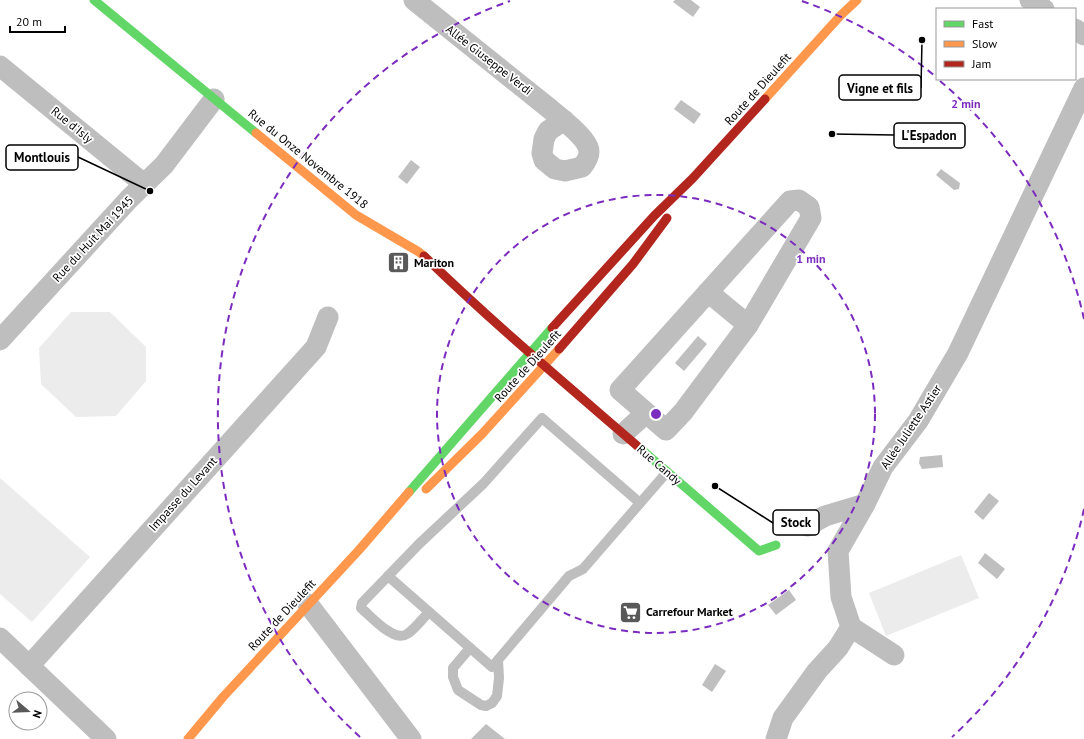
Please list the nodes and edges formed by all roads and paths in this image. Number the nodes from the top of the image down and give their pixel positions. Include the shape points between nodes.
1 (94, 0) edge
2 (414, 0) edge
3 (850, 0) edge
4 (857, 0) edge
5 (1030, 0) edge
6 (1042, 8) edge
7 (841, 15) junction
8 (0, 66) edge
9 (1084, 88) edge
10 (214, 99) junction
11 (564, 120) dead end
12 (693, 178) junction
13 (144, 184) junction
14 (618, 254) junction
15 (708, 292) junction
16 (328, 317) dead end
17 (748, 325) junction
18 (0, 340) edge
19 (529, 352) junction
20 (545, 366) junction
21 (504, 380) junction
22 (646, 413) junction
23 (623, 434) junction
24 (667, 472) junction
25 (640, 503) junction
26 (865, 504) junction
27 (807, 526) dead end
28 (776, 545) dead end
29 (359, 550) junction
30 (388, 576) junction
31 (308, 604) junction
32 (430, 612) junction
33 (851, 627) junction
34 (1, 640) edge
35 (470, 648) junction
36 (894, 655) dead end
37 (498, 660) junction
38 (29, 666) junction
39 (223, 697) junction
40 (184, 729) dead end
41 (106, 739) edge
42 (188, 739) edge
43 (411, 739) edge
44 (776, 739) edge

1 - 10 main road, Rue du Onze Novembre 1918
2 - 11 street, Allée Giuseppe Verdi
3 - 7 main road, Route de Dieulefit
4 - 7 main road, Route de Dieulefit
5 - 6 street
7 - 12 main road, Route de Dieulefit
8 - 13 street, Rue d'Isly
9 - 26 street, Allée Juliette Astier via 958,353 918,421 883,467
10 - 13 street, Rue du Huit Mai 1945 via 164,165
10 - 19 main road, Rue du Onze Novembre 1918 via 356,214 419,252
12 - 14 main road, Route de Dieulefit
12 - 20 main road, Route de Dieulefit via 660,229 624,276
13 - 18 street, Rue du Huit Mai 1945
14 - 19 main road, Route de Dieulefit
14 - 20 street via 613,273 560,332 549,348
15 - 17 street
15 - 17 street via 790,201 799,200 809,207 811,218
15 - 22 street via 620,390
16 - 38 street, Impasse du Levant via 316,347
17 - 22 street via 683,412 666,430
19 - 20 main road, Rue du Onze Novembre 1918
19 - 21 main road, Route de Dieulefit
20 - 21 main road
20 - 23 main road, Rue Candy
20 - 29 main road, Route de Dieulefit via 457,461
21 - 29 main road, Route de Dieulefit
22 - 23 street
23 - 24 main road, Rue Candy
24 - 25 lane
24 - 28 main road, Rue Candy via 759,551
25 - 30 lane via 542,418 484,483
25 - 37 lane via 583,569 569,576
26 - 27 street via 825,516
26 - 33 street, Allée Juliette Astier via 838,551 841,597
29 - 31 main road, Route de Dieulefit
30 - 32 lane
30 - 32 lane via 362,603 362,608 389,632 400,637 406,635
31 - 39 main road, Route de Dieulefit
31 - 43 street
32 - 35 lane
33 - 36 street
33 - 44 street via 838,648 817,671 783,718
34 - 38 street
35 - 37 lane via 492,667
35 - 37 lane via 453,668 453,677 458,690 480,705 492,703 497,696
38 - 41 street
39 - 40 main road, Route de Dieulefit
39 - 42 main road, Route de Dieulefit

